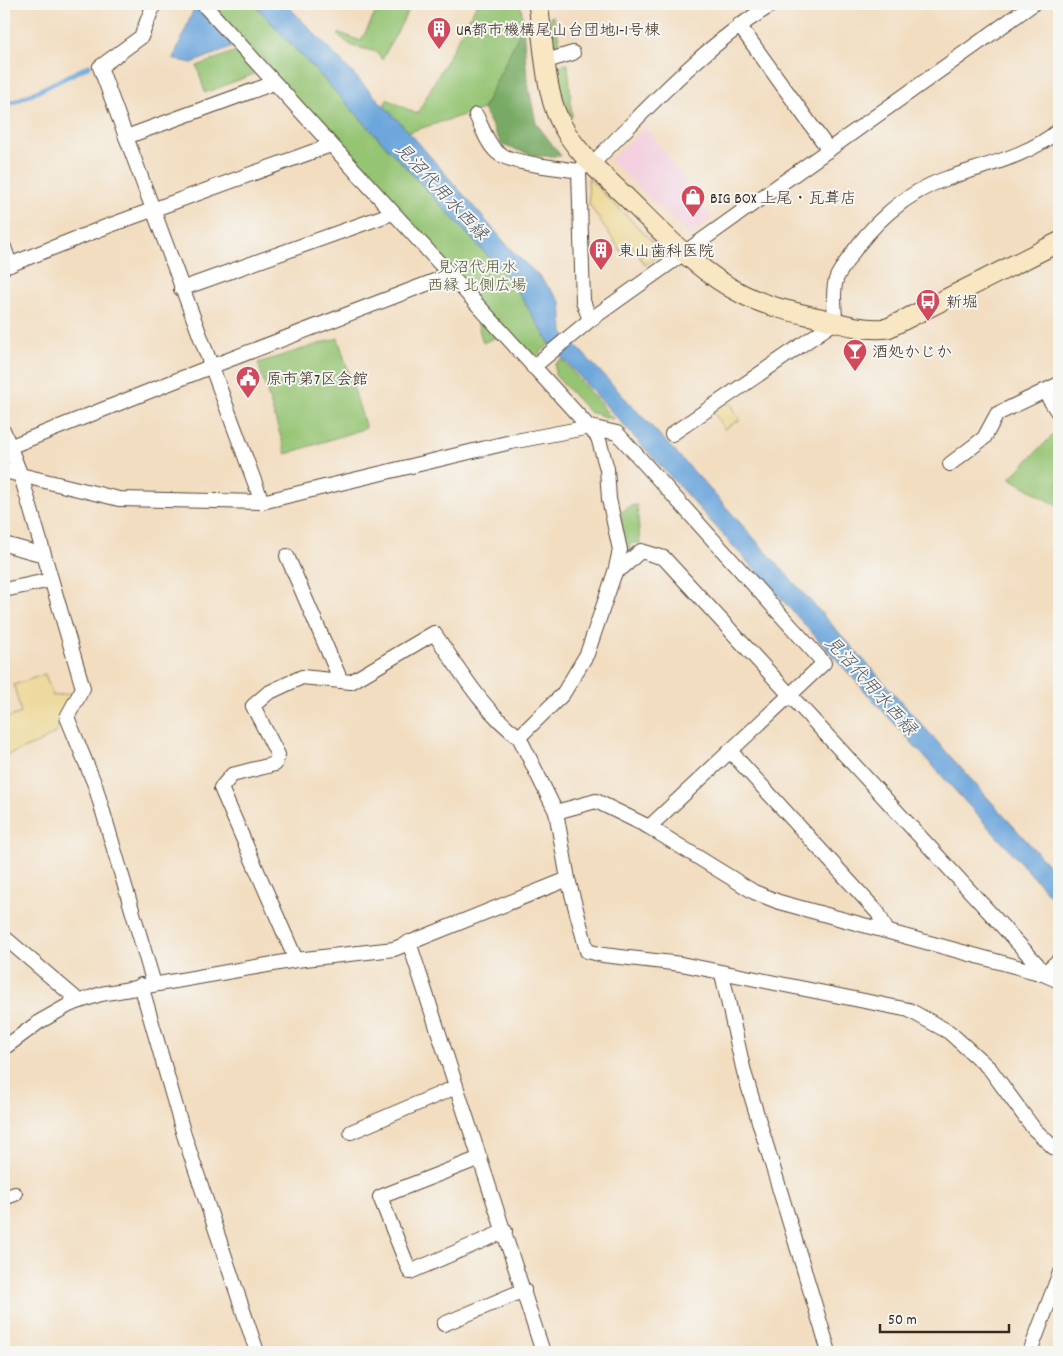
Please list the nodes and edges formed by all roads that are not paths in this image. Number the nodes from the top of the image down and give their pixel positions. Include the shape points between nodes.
1 (154, 4) edge
2 (773, 4) edge
3 (1033, 4) edge
4 (541, 6) edge
5 (209, 7) edge
6 (739, 26) junction
7 (573, 53) dead end
8 (546, 61) junction
9 (274, 82) junction
10 (476, 115) dead end
11 (1059, 130) edge
12 (126, 137) junction
13 (331, 145) junction
14 (829, 150) junction
15 (587, 165) junction
16 (152, 210) junction
17 (393, 213) junction
18 (1059, 242) edge
19 (4, 247) edge
20 (684, 253) junction
21 (7, 266) edge
22 (450, 275) junction
23 (181, 289) junction
24 (590, 320) junction
25 (835, 322) junction
26 (210, 367) junction
27 (533, 367) junction
28 (1059, 384) edge
29 (1044, 392) junction
30 (1059, 414) edge
31 (590, 427) junction
32 (4, 432) edge
33 (672, 434) dead end
34 (10, 447) junction
35 (950, 464) dead end
36 (4, 471) edge
37 (21, 476) junction
38 (262, 502) junction
39 (4, 544) edge
40 (44, 555) junction
41 (287, 556) dead end
42 (615, 572) junction
43 (51, 580) junction
44 (4, 590) edge
45 (341, 681) junction
46 (788, 696) junction
47 (520, 737) junction
48 (730, 751) junction
49 (556, 812) junction
50 (649, 827) junction
51 (568, 879) junction
52 (887, 931) junction
53 (4, 937) edge
54 (409, 942) junction
55 (296, 960) junction
56 (1059, 960) edge
57 (722, 974) junction
58 (1043, 974) junction
59 (1059, 981) edge
60 (147, 985) junction
61 (79, 1001) junction
62 (4, 1048) edge
63 (456, 1087) junction
64 (351, 1132) dead end
65 (1059, 1150) edge
66 (480, 1158) junction
67 (505, 1231) junction
68 (1059, 1275) edge
69 (524, 1290) junction
70 (444, 1324) dead end
71 (258, 1352) edge
72 (543, 1352) edge
73 (829, 1352) edge
74 (1030, 1352) edge

1 - 12 street via 141,37 100,67
2 - 6 street
3 - 14 street
4 - 8 street
5 - 9 street
6 - 14 street
6 - 15 street via 713,45
7 - 8 street
8 - 15 street via 557,117
9 - 12 street
9 - 13 street
10 - 15 street via 491,146 499,154 540,165
11 - 25 street via 1033,147 915,193 883,218 859,242 836,280
12 - 16 street
13 - 16 street
13 - 17 street
14 - 20 street
15 - 20 street
15 - 24 street via 583,301
16 - 21 street
16 - 23 street
17 - 22 street
17 - 23 street
18 - 25 street via 888,328 862,328
19 - 21 street
20 - 24 street
20 - 25 street via 714,277 746,296
22 - 26 street
22 - 27 street
23 - 26 street
24 - 27 street
25 - 33 street
26 - 34 street
26 - 38 street
27 - 31 street
28 - 29 street
29 - 30 street
29 - 35 street via 997,414 984,438
31 - 38 street via 511,442
31 - 42 street via 598,437 607,469 609,499 620,550
31 - 46 street via 617,433 824,663
32 - 34 street
34 - 37 street
36 - 37 street
37 - 38 street via 119,499
37 - 40 street
39 - 40 street
40 - 43 street
41 - 45 street
42 - 46 street via 626,567 641,551 664,558
42 - 47 street via 587,654 563,694
43 - 44 street
43 - 60 street via 82,688 67,717 95,785
45 - 47 street via 351,682 434,633 478,695 504,726
45 - 55 street via 302,677 268,693 253,706 278,755 275,764 232,775 221,788
46 - 48 street
46 - 58 street
47 - 49 street
48 - 50 street
48 - 52 street via 878,913
49 - 50 street via 596,801
49 - 51 street
50 - 52 street via 754,892 779,902
51 - 54 street
51 - 57 street via 587,951 681,964
52 - 58 street
53 - 61 street
54 - 55 street via 394,949
54 - 63 street
55 - 60 street
56 - 58 street
57 - 65 street via 909,1010 925,1018 949,1032 990,1069 1034,1129
57 - 73 street via 744,1072
58 - 59 street
60 - 61 street
60 - 71 street via 184,1135
61 - 62 street via 39,1022
63 - 64 street
63 - 66 street
66 - 67 street
66 - 67 street via 380,1197 410,1272
67 - 69 street
68 - 74 street
69 - 70 street
69 - 72 street

